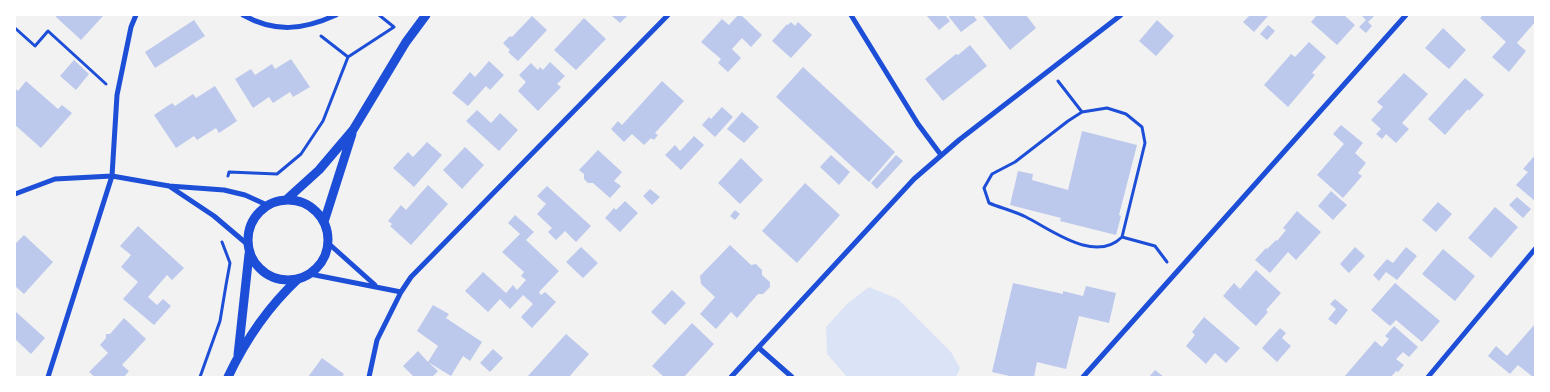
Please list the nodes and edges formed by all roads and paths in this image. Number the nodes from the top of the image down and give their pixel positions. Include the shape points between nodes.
1 (136, 15) edge
2 (243, 15) edge
3 (336, 15) edge
4 (379, 15) edge
5 (426, 15) edge
6 (668, 15) edge
7 (851, 15) edge
8 (1120, 15) edge
9 (1406, 15) edge
10 (308, 26) junction
11 (15, 28) edge
12 (348, 57) junction
13 (1049, 70) junction
14 (117, 95) junction
15 (1082, 112) junction
16 (353, 130) junction
17 (941, 155) junction
18 (112, 176) junction
19 (168, 186) junction
20 (224, 190) junction
21 (15, 194) edge
22 (287, 199) junction
23 (266, 206) junction
24 (214, 216) junction
25 (324, 222) junction
26 (1122, 237) junction
27 (328, 243) junction
28 (248, 248) junction
29 (1535, 249) edge
30 (310, 274) junction
31 (1176, 274) junction
32 (298, 279) junction
33 (375, 286) junction
34 (401, 292) junction
35 (759, 348) junction
36 (237, 358) junction
37 (48, 377) edge
38 (200, 377) edge
39 (228, 377) edge
40 (369, 377) edge
41 (731, 377) edge
42 (792, 377) edge
43 (1083, 377) edge
44 (1428, 377) edge

1 - 14 street
2 - 10 street via 257,23 280,28
3 - 10 street
4 - 12 path via 394,27
5 - 16 street
6 - 34 street via 411,277
7 - 17 street via 918,124
8 - 13 street
9 - 31 street
10 - 12 path
11 - 14 path via 35,46 48,32
12 - 20 path via 323,121 301,154 277,174 229,172
13 - 15 path
13 - 17 street
14 - 18 street
15 - 26 path via 1107,108 1126,114 1142,127 1145,143
15 - 26 path via 1015,162 992,174 984,188 989,203 1081,245 1099,248
16 - 22 street via 319,170
16 - 25 street
17 - 35 street via 914,179
18 - 19 street
18 - 21 street via 55,179
18 - 37 street
19 - 20 street
19 - 24 street
20 - 23 street via 245,195
22 - 23 street
22 - 25 street via 309,205
23 - 28 street via 251,222
24 - 28 street
24 - 38 path via 207,224 222,241 230,263 220,321
25 - 27 street
26 - 31 path via 1154,246
27 - 30 street via 322,261
27 - 33 street
28 - 32 street via 255,264 264,272 274,278
28 - 36 street
29 - 44 street
30 - 32 street
30 - 33 street
31 - 43 street
32 - 36 street via 271,308
33 - 34 street
34 - 40 street via 377,340
35 - 41 street
35 - 42 street
36 - 39 street

